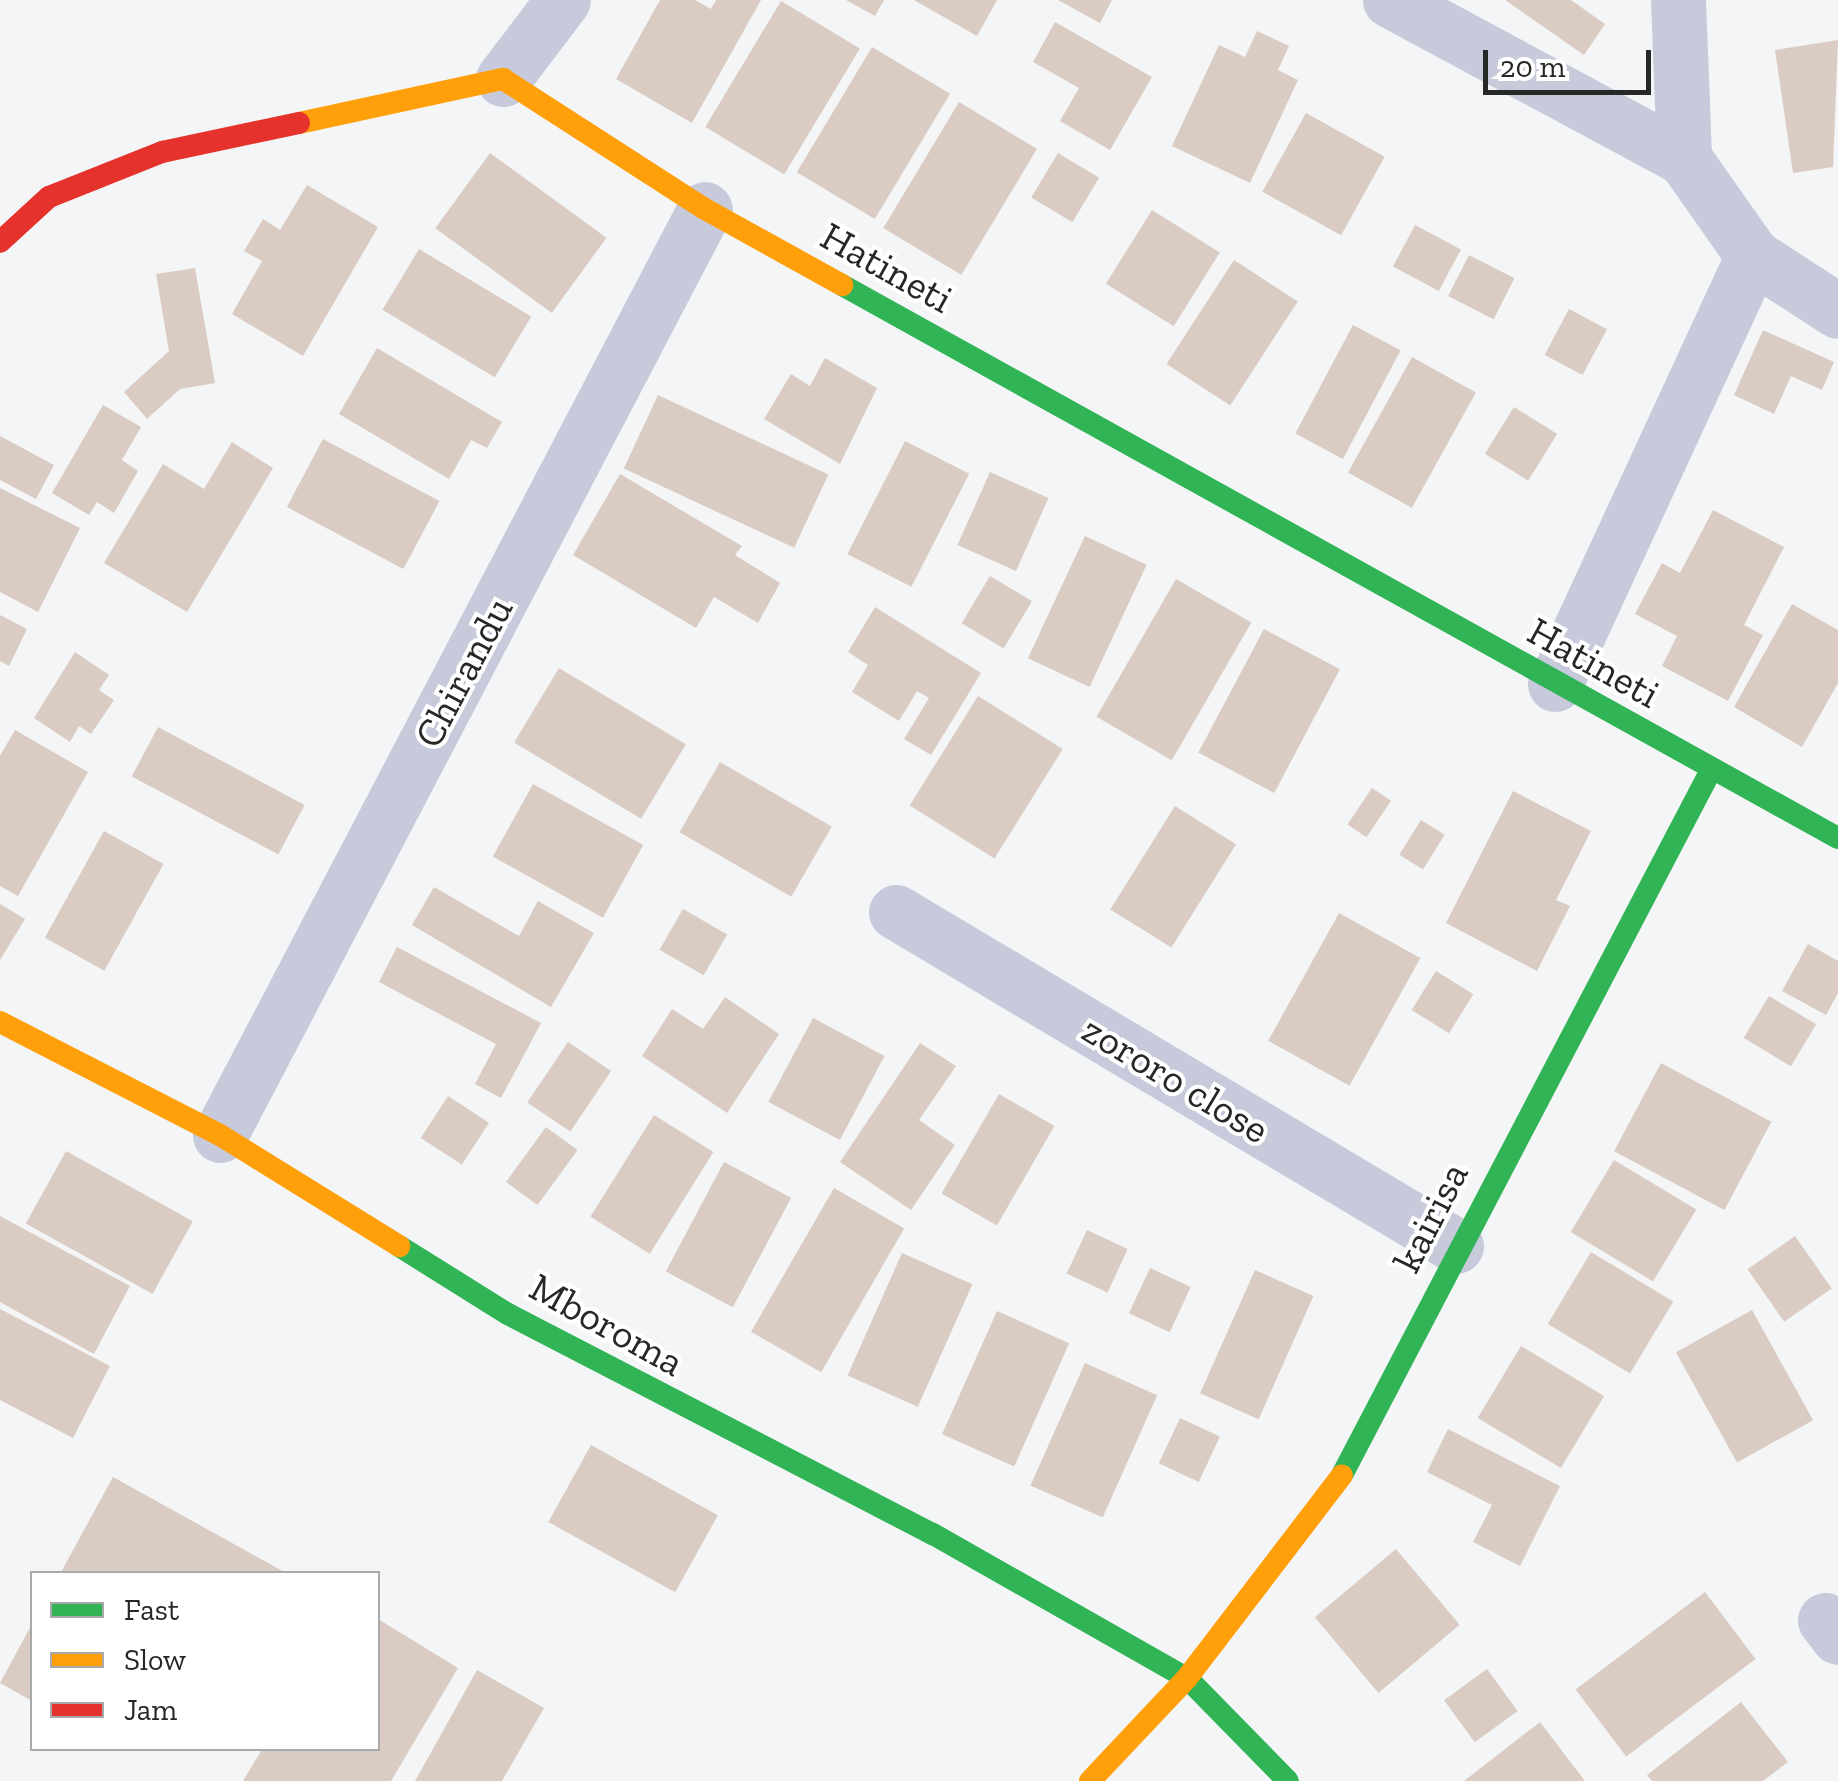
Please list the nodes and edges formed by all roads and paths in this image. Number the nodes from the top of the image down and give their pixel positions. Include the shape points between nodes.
1 (563, 0) edge
2 (1390, 0) edge
3 (1678, 0) edge
4 (504, 79) junction
5 (1684, 158) junction
6 (705, 208) junction
7 (0, 242) edge
8 (1753, 256) junction
9 (1838, 312) edge
10 (1555, 684) junction
11 (1710, 770) junction
12 (1838, 838) edge
13 (896, 912) dead end
14 (0, 1022) edge
15 (220, 1135) junction
16 (1456, 1246) junction
17 (1186, 1678) junction
18 (1090, 1781) edge
19 (1288, 1781) edge

1 - 4 street
2 - 5 street
3 - 5 street
4 - 6 street, Hatineti
4 - 7 street via 162,152 50,197
5 - 8 street
6 - 10 street, Hatineti
6 - 15 street, Chirandu
8 - 9 street
8 - 10 street
10 - 11 street, Hatineti
11 - 12 street, Hatineti
11 - 16 street, kairisa
13 - 16 street, zororo close
14 - 15 street, Mboroma
15 - 17 street, Mboroma via 508,1314 934,1534
16 - 17 street, kairisa via 1338,1483
17 - 18 street, kairisa
17 - 19 street, Mboroma

